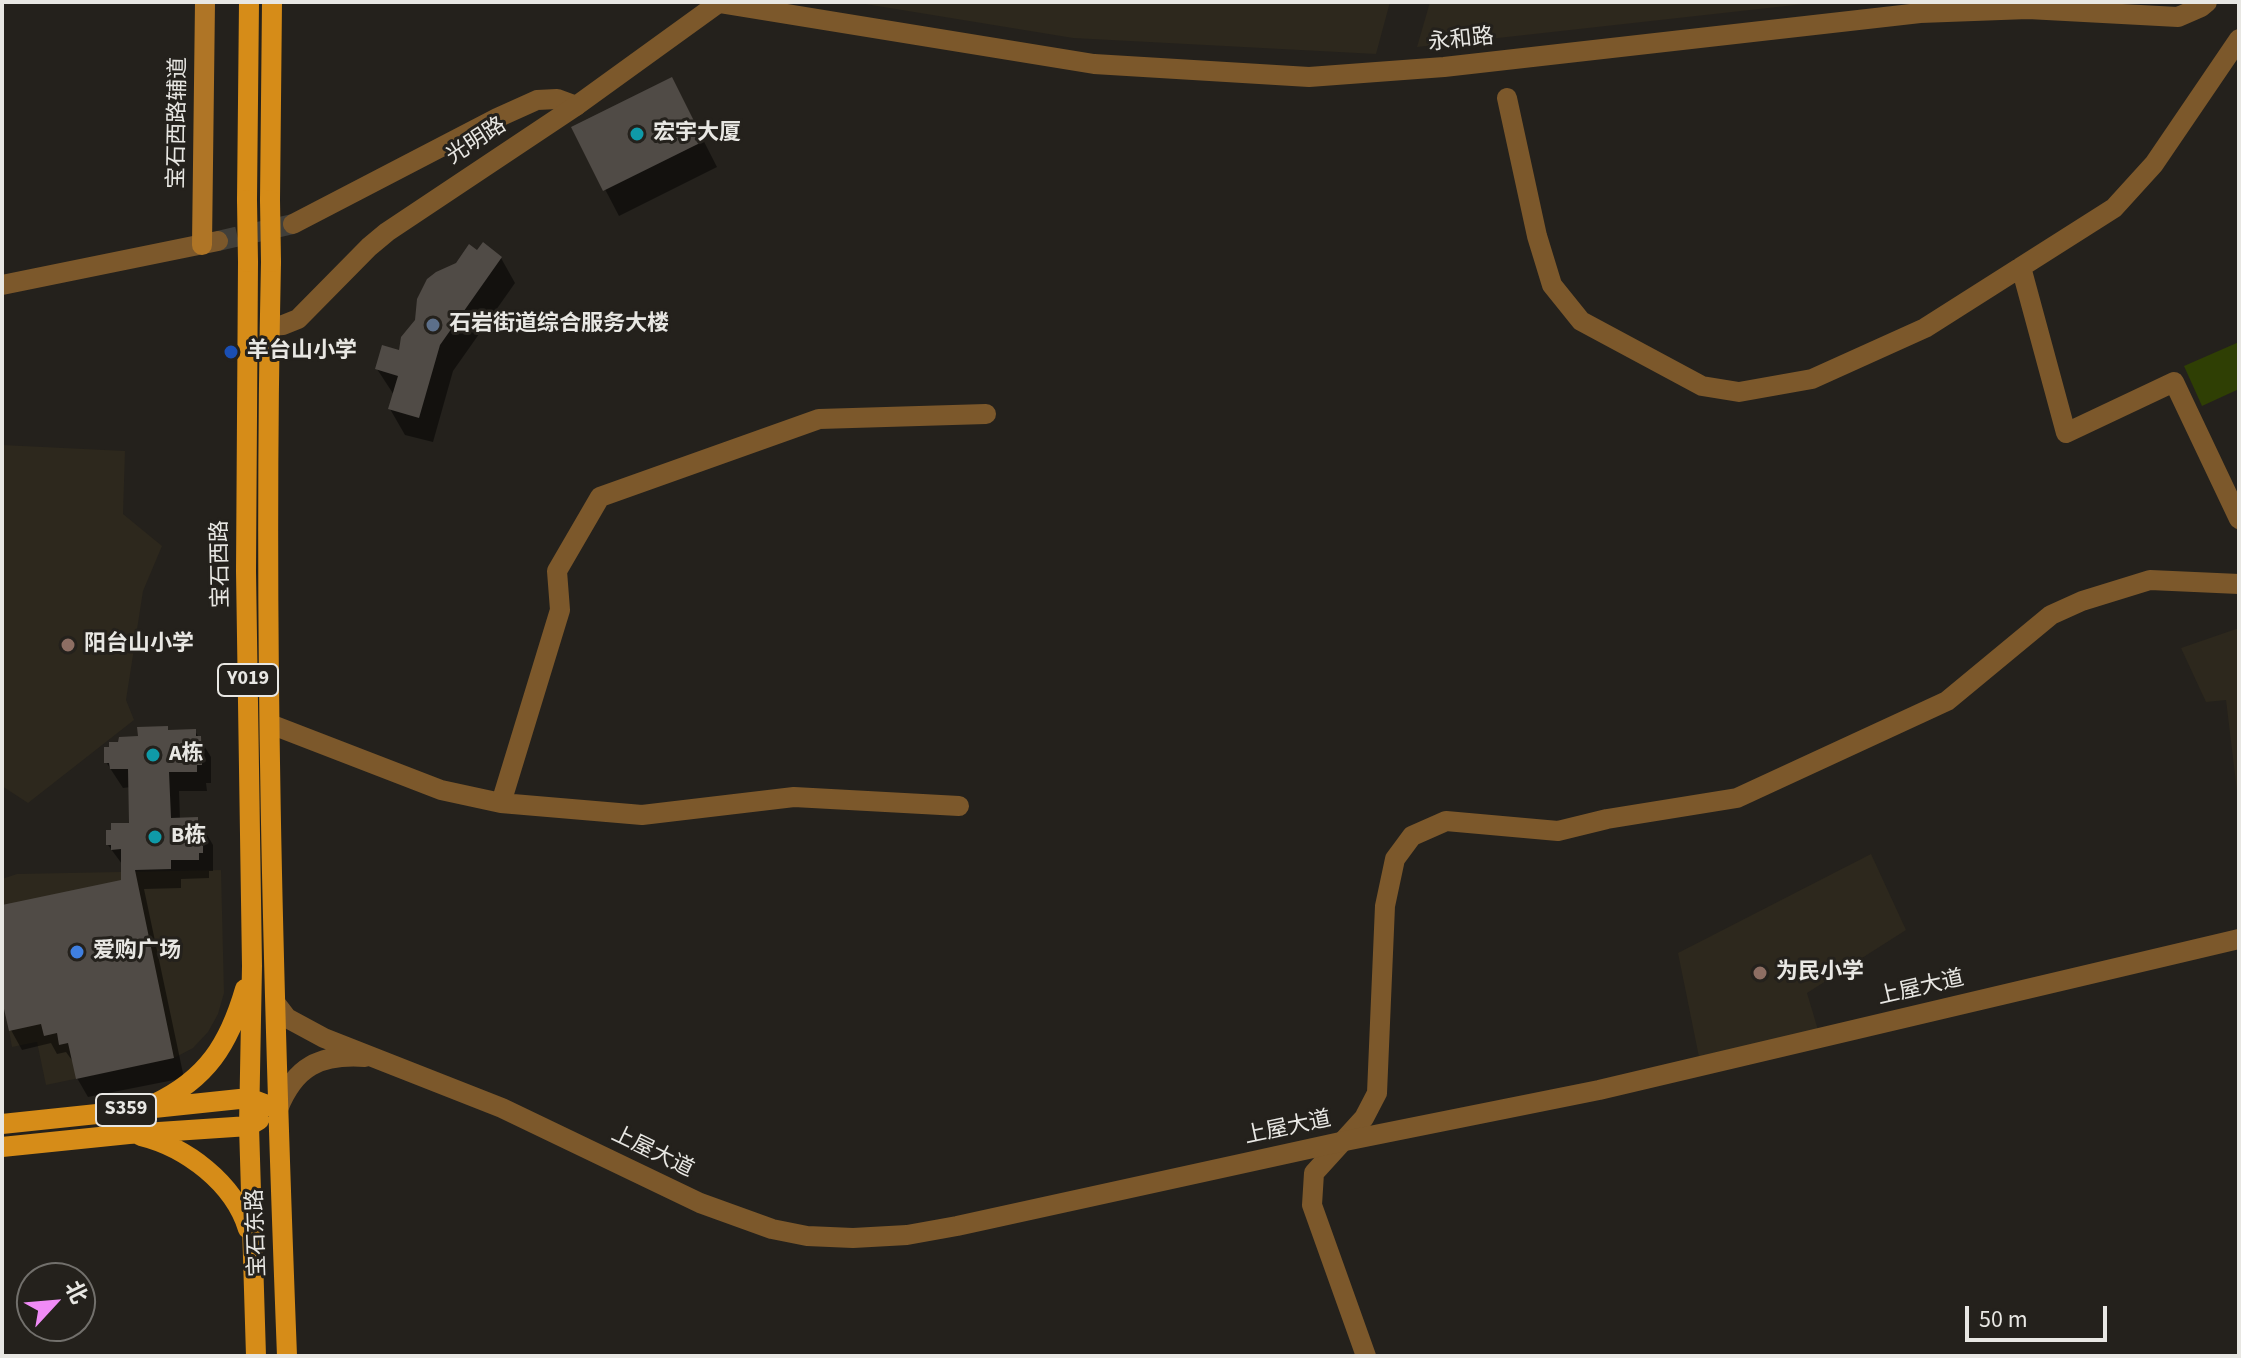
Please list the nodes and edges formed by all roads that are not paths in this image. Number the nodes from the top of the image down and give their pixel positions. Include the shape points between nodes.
1 (205, 2) edge
2 (249, 2) edge
3 (272, 2) edge
4 (2207, 2) edge
5 (720, 3) edge
6 (2239, 39) edge
7 (1507, 98) dead end
8 (576, 106) junction
9 (293, 224) tunnel mouth
10 (210, 243) joint
11 (2021, 267) junction
12 (2, 285) edge
13 (270, 326) junction
14 (986, 414) dead end
15 (2239, 519) edge
16 (2239, 584) edge
17 (270, 724) junction
18 (501, 803) junction
19 (959, 806) dead end
20 (2239, 939) edge
21 (252, 966) junction
22 (277, 1005) junction
23 (369, 1058) junction
24 (249, 1098) junction
25 (144, 1108) junction
26 (278, 1109) junction
27 (2, 1124) edge
28 (249, 1126) junction
29 (129, 1134) junction
30 (1345, 1141) junction
31 (2, 1147) edge
32 (252, 1241) junction
33 (256, 1356) edge
34 (287, 1356) edge
35 (1366, 1356) edge

1 - 10 main road, 宝石西路辅道
2 - 21 main road, 宝石西路 / Y019, bridge via 246,557
3 - 13 main road, Y019, bridge
4 - 5 street, 永和路 via 2178,17 2028,9 1920,13 1444,67 1309,77 1094,64
5 - 8 street, 光明路
6 - 11 street via 2154,164 2114,208
7 - 11 street via 1552,285 1581,321 1702,386 1739,392 1812,379 1925,328
8 - 9 street via 557,99 537,100
8 - 13 street, 光明路 via 387,232 298,319
10 - 12 street
11 - 15 street via 2066,433 2174,382
13 - 17 main road, Y019
14 - 18 street via 819,419 600,497 557,571 560,610
16 - 30 street via 2150,580 2082,601 2051,615 1947,701 1737,798 1558,831 1446,821 1412,836 1395,859 1385,906 1377,1093
17 - 18 street via 441,790
17 - 22 main road, Y019
18 - 19 street via 642,815 794,797
20 - 30 street, 上屋大道 via 1599,1090
21 - 24 main road, 宝石西路 / Y019
21 - 25 main road via 221,1048 196,1078
22 - 23 street, 上屋大道 via 287,1018
22 - 26 main road, Y019
23 - 26 street, 上屋大道 via 317,1061 293,1081
23 - 30 street, 上屋大道 via 502,1108 711,1207 807,1236 907,1235
24 - 25 main road, S359
24 - 26 main road, S359
24 - 28 main road, 宝石西路 / Y019
25 - 27 main road, S359
26 - 28 main road, S359
26 - 34 main road, 宝石东路
28 - 29 main road, S359
28 - 32 main road, 宝石东路 / S359
29 - 31 main road, S359
29 - 32 main road, S359 via 173,1148 206,1170 236,1204
30 - 35 street via 1314,1173 1312,1205
32 - 33 main road, 宝石东路 / S359

